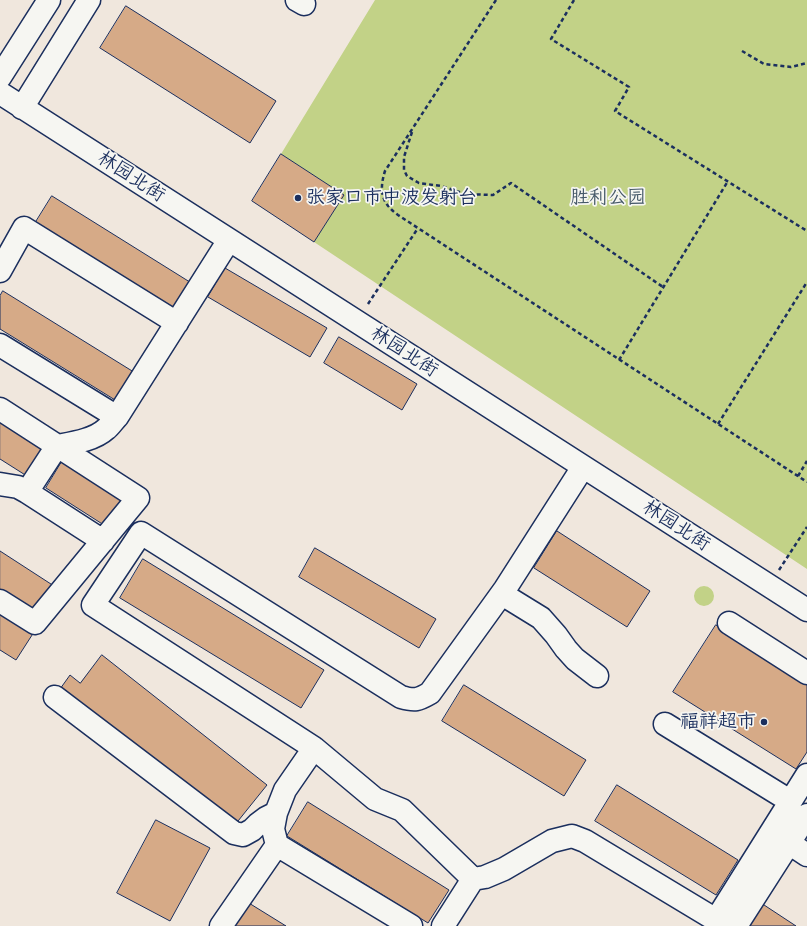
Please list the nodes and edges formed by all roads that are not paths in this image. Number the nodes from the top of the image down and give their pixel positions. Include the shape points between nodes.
1 (49, 0) edge
2 (89, 0) edge
3 (0, 77) edge
4 (0, 94) edge
5 (22, 108) junction
6 (229, 240) junction
7 (0, 271) edge
8 (177, 323) junction
9 (0, 345) edge
10 (0, 410) edge
11 (117, 417) junction
12 (58, 446) junction
13 (583, 467) junction
14 (0, 475) edge
15 (15, 488) edge
16 (103, 541) junction
17 (502, 594) junction
18 (0, 601) edge
19 (807, 610) edge
20 (729, 624) dead end
21 (807, 673) edge
22 (597, 676) dead end
23 (54, 696) dead end
24 (665, 724) dead end
25 (314, 748) junction
26 (807, 775) edge
27 (790, 801) junction
28 (276, 813) junction
29 (807, 815) edge
30 (277, 845) junction
31 (798, 849) edge
32 (473, 878) junction
33 (722, 924) edge
34 (221, 926) edge
35 (410, 926) edge
36 (443, 926) edge

1 - 3 street
2 - 5 street
4 - 5 street, 林园北街
5 - 6 street, 林园北街
6 - 8 street
6 - 13 street, 林园北街
7 - 8 street via 24,228
8 - 11 street
9 - 11 street
10 - 12 street
11 - 12 street via 105,430 93,437
12 - 15 street
12 - 16 street via 138,498
13 - 17 street
13 - 19 street, 林园北街
14 - 15 street
15 - 16 street
16 - 18 street via 35,623
17 - 22 street via 541,618 575,659
17 - 25 street via 430,693 412,700 394,693 141,533 93,605
20 - 21 street
23 - 28 street via 234,833 243,835
24 - 27 street
25 - 28 street via 285,790
25 - 32 street via 375,798 402,810
26 - 27 street
27 - 33 street
28 - 30 street via 273,829
29 - 31 street
30 - 34 street
30 - 35 street
31 - 33 street
32 - 33 street via 485,878 552,841 572,836 585,841
32 - 36 street

